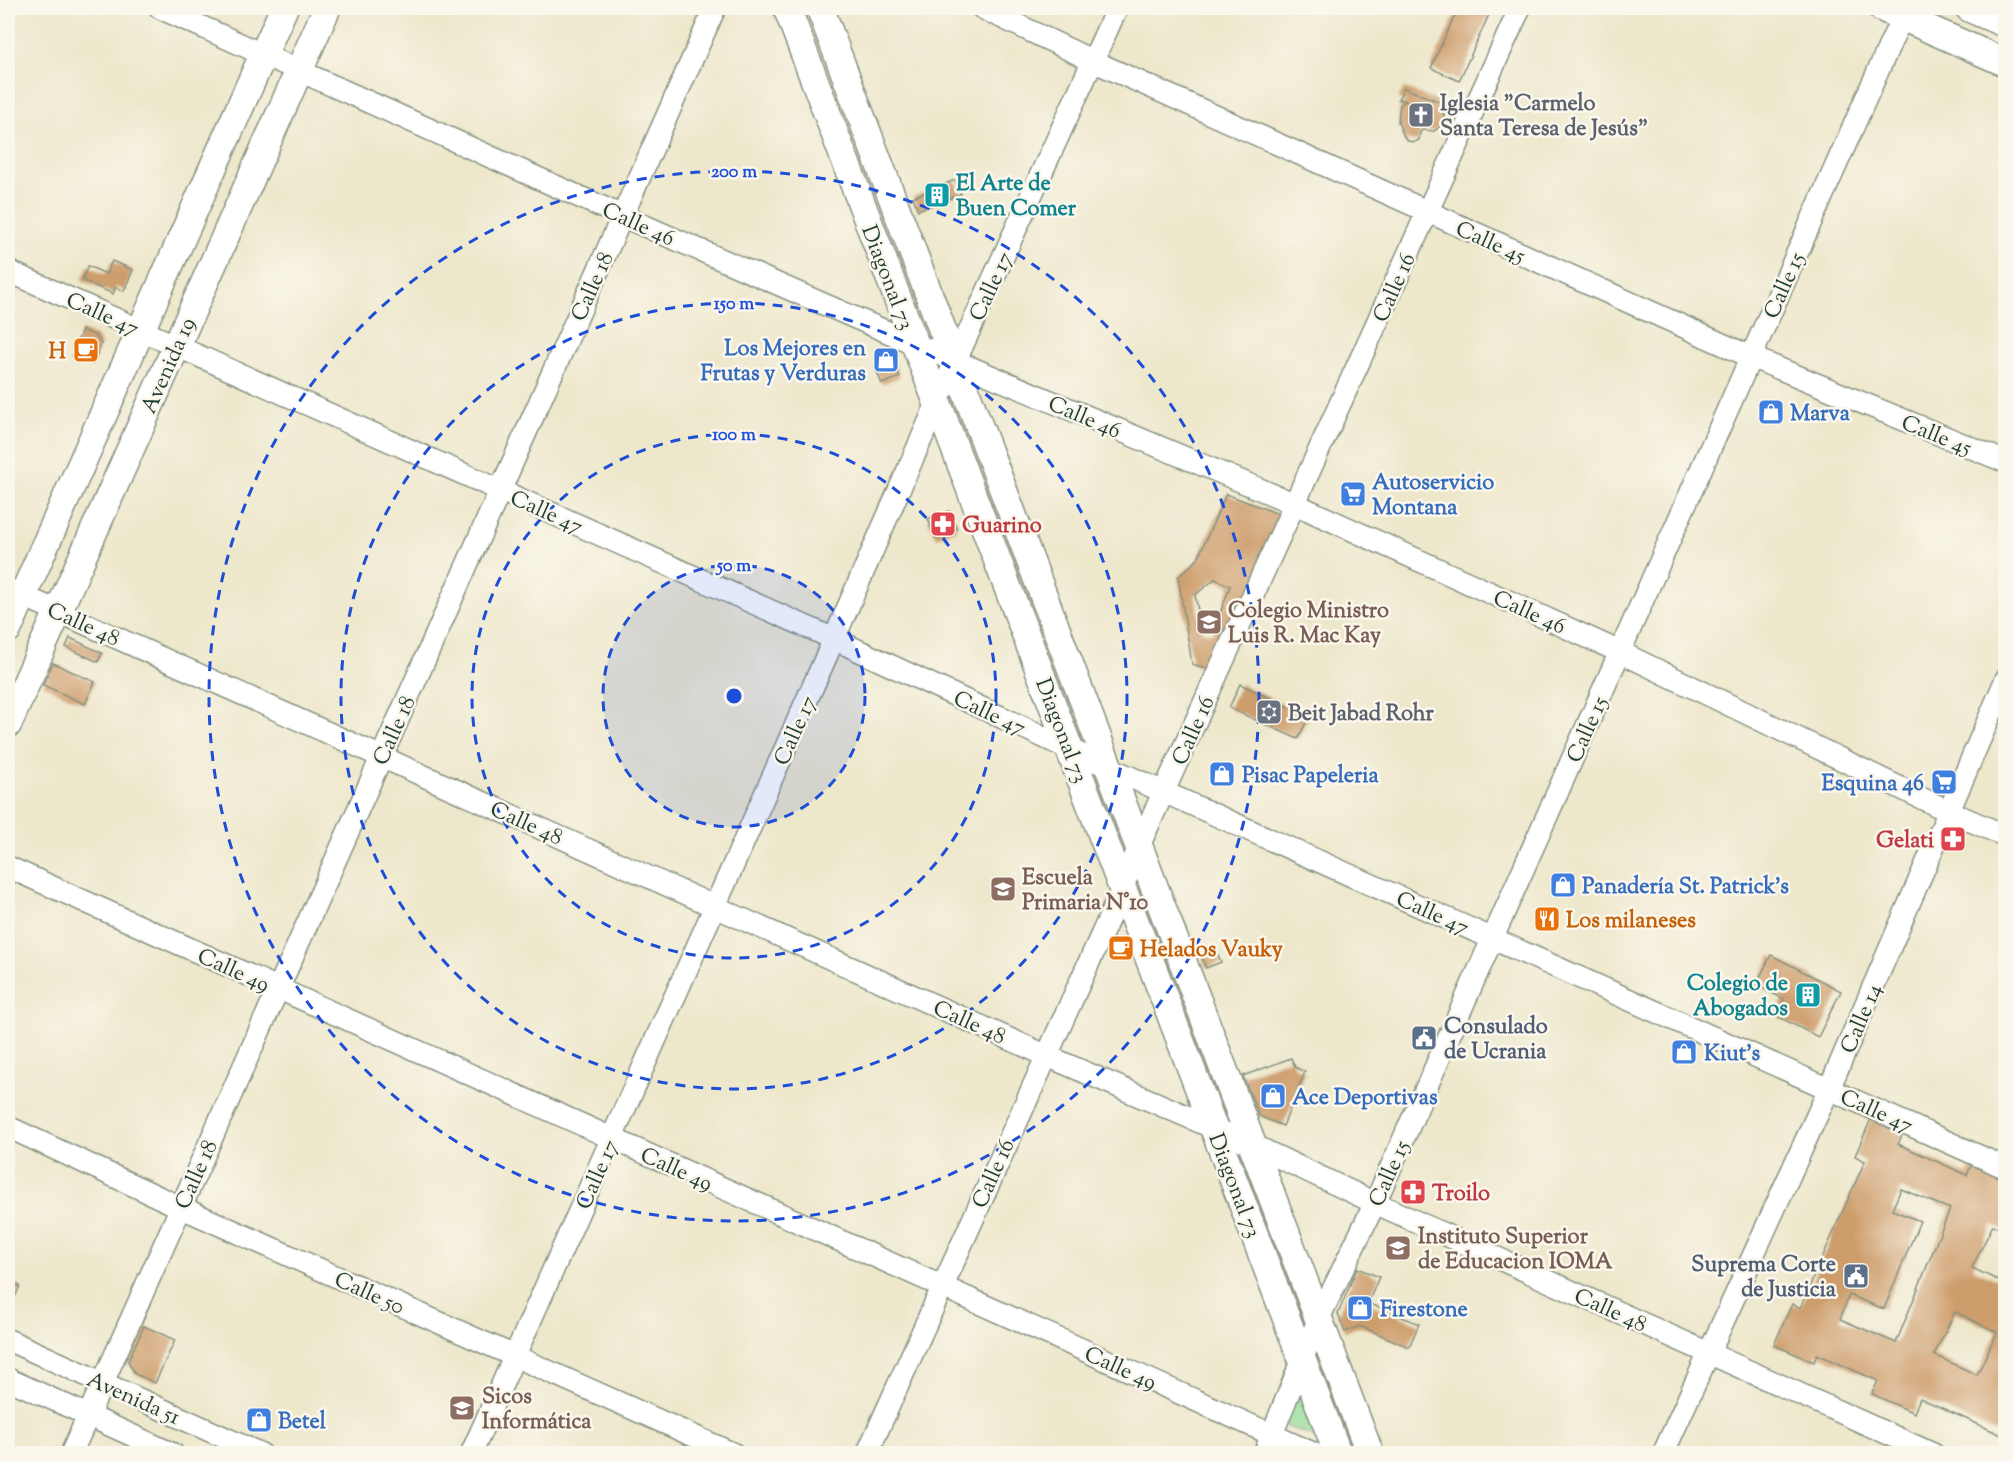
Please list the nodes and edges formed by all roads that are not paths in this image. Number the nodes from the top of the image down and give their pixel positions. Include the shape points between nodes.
1 (159, 8) edge
2 (284, 8) edge
3 (327, 8) edge
4 (716, 8) edge
5 (787, 8) edge
6 (820, 8) edge
7 (982, 8) edge
8 (1117, 8) edge
9 (1520, 8) edge
10 (1969, 8) edge
11 (1898, 11) edge
12 (2006, 24) edge
13 (263, 54) junction
14 (1093, 61) junction
15 (2006, 63) edge
16 (299, 70) junction
17 (1427, 212) junction
18 (622, 216) junction
19 (8, 271) edge
20 (141, 330) junction
21 (915, 344) junction
22 (176, 346) junction
23 (1751, 357) junction
24 (956, 362) junction
25 (937, 405) junction
26 (2006, 462) edge
27 (500, 490) junction
28 (1295, 504) junction
29 (15, 592) edge
30 (58, 611) junction
31 (8, 629) edge
32 (834, 639) junction
33 (1620, 652) junction
34 (2006, 679) edge
35 (8, 723) edge
36 (1071, 750) junction
37 (381, 757) junction
38 (1110, 768) junction
39 (1164, 792) junction
40 (1950, 812) junction
41 (2006, 836) edge
42 (1139, 846) junction
43 (8, 867) edge
44 (1123, 887) junction
45 (715, 907) junction
46 (1493, 939) junction
47 (278, 988) junction
48 (1045, 1055) junction
49 (1829, 1089) junction
50 (8, 1127) edge
51 (1214, 1128) junction
52 (612, 1138) junction
53 (1253, 1145) junction
54 (2006, 1167) edge
55 (1376, 1203) junction
56 (180, 1207) junction
57 (941, 1287) junction
58 (1319, 1318) junction
59 (8, 1340) edge
60 (1708, 1353) junction
61 (514, 1356) junction
62 (1303, 1360) junction
63 (8, 1379) edge
64 (102, 1382) junction
65 (88, 1415) junction
66 (1268, 1445) edge
67 (71, 1454) edge
68 (173, 1454) edge
69 (261, 1454) edge
70 (471, 1454) edge
71 (734, 1454) edge
72 (867, 1454) edge
73 (1315, 1454) edge
74 (1338, 1454) edge
75 (1370, 1454) edge
76 (1663, 1454) edge
77 (1933, 1454) edge

1 - 13 street, Calle 46
2 - 13 main road, Avenida 19
3 - 16 main road, Avenida 19
4 - 18 street, Calle 18
5 - 21 main road, Diagonal 73
6 - 24 main road, Diagonal 73
7 - 14 street, Calle 45
8 - 14 street, Calle 17
9 - 17 street, Calle 16
10 - 12 main road
11 - 15 main road
11 - 23 street, Calle 15
13 - 16 street, Calle 46
13 - 20 main road, Avenida 19
14 - 17 street, Calle 45
14 - 24 street, Calle 17
16 - 18 street, Calle 46
16 - 22 main road, Avenida 19
17 - 23 street, Calle 45
17 - 28 street, Calle 16
18 - 21 street, Calle 46
18 - 27 street, Calle 18
19 - 20 street, Calle 47
20 - 22 street, Calle 47
20 - 29 main road, Avenida 19
21 - 24 street, Calle 46
21 - 25 main road, Diagonal 73
22 - 27 street, Calle 47
22 - 30 main road, Avenida 19
23 - 26 street, Calle 45
23 - 33 street, Calle 15
24 - 25 street, Calle 17
24 - 28 street, Calle 46
24 - 38 main road, Diagonal 73
25 - 32 street, Calle 17
25 - 36 main road, Diagonal 73
27 - 32 street, Calle 47
27 - 37 street, Calle 18
28 - 33 street, Calle 46
28 - 39 street, Calle 16
29 - 30 street, Calle 48
29 - 31 main road, Avenida 19
30 - 35 main road, Avenida 19
30 - 37 street, Calle 48
32 - 36 street, Calle 47
32 - 45 street, Calle 17
33 - 40 street, Calle 46
33 - 46 street, Calle 15
34 - 40 street, Calle 14
36 - 38 street, Calle 47
36 - 44 main road, Diagonal 73
37 - 45 street, Calle 48
37 - 47 street, Calle 18
38 - 39 street, Calle 47
38 - 42 main road, Diagonal 73
39 - 42 street, Calle 16
39 - 46 street, Calle 47
40 - 41 street, Calle 46
40 - 49 street, Calle 14
42 - 44 street, Calle 16
42 - 53 main road, Diagonal 73
43 - 47 street, Calle 49
44 - 48 street, Calle 16
44 - 51 main road, Diagonal 73
45 - 48 street, Calle 48
45 - 52 street, Calle 17
46 - 49 street, Calle 47
46 - 55 street, Calle 15
47 - 52 street, Calle 49
47 - 56 street, Calle 18
48 - 51 street, Calle 48
48 - 57 street, Calle 16
49 - 54 street, Calle 47
49 - 60 street, Calle 14
50 - 56 street, Calle 50
51 - 53 street, Calle 48
51 - 62 main road, Diagonal 73
52 - 57 street, Calle 49
52 - 61 street, Calle 17
53 - 55 street, Calle 48
53 - 58 main road, Diagonal 73
55 - 58 street, Calle 15
55 - 60 street, Calle 48
56 - 61 street, Calle 50
56 - 64 street, Calle 18
57 - 66 street, Calle 49
57 - 72 street, Calle 16
58 - 62 street, Calle 15
58 - 75 main road, Diagonal 73
59 - 64 street, Avenida 51
60 - 76 street, Calle 14
60 - 77 street, Calle 48
61 - 70 street, Calle 17
61 - 71 street, Calle 50
62 - 66 street, Calle 15
62 - 74 main road, Diagonal 73
63 - 65 street, Avenida 51
64 - 65 street, Calle 18
64 - 69 street, Avenida 51
65 - 67 street, Calle 18
65 - 68 street, Avenida 51
66 - 73 street, Calle 49

